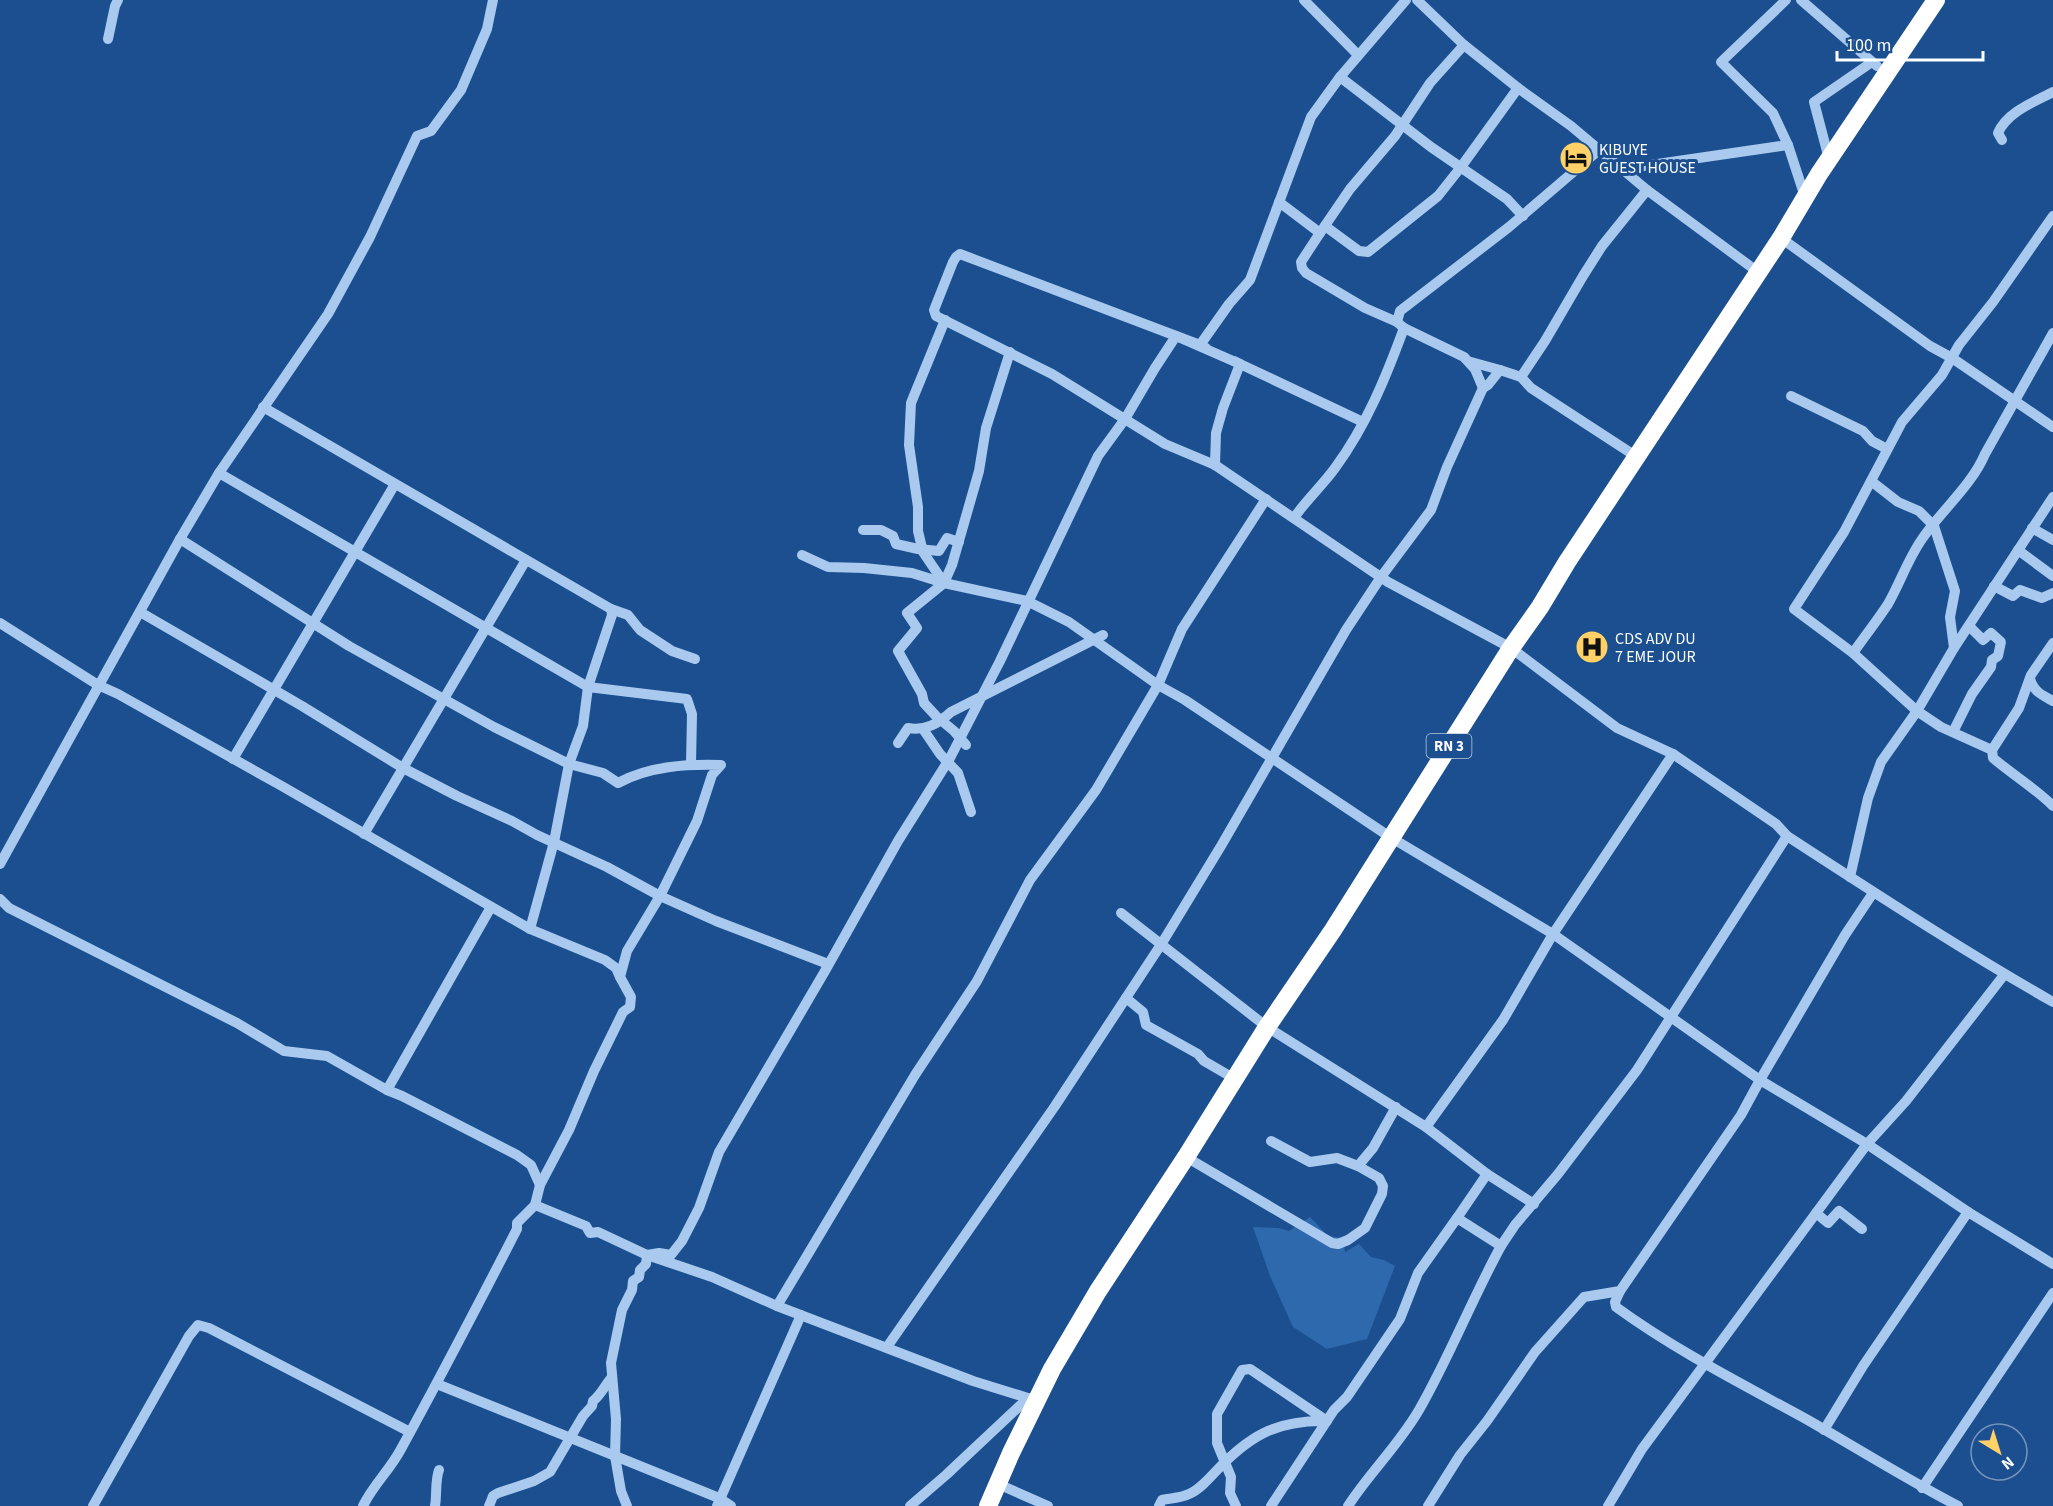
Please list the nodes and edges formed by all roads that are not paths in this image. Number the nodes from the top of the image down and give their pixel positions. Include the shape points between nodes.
1 (118, 0) edge
2 (493, 0) edge
3 (1304, 0) edge
4 (1406, 0) edge
5 (1417, 0) edge
6 (1786, 0) edge
7 (1801, 0) edge
8 (1934, 1) edge
9 (108, 39) dead end
10 (1464, 45) junction
11 (1358, 55) junction
12 (1872, 62) junction
13 (1886, 74) junction
14 (1340, 77) junction
15 (1518, 88) junction
16 (2053, 92) edge
17 (1402, 124) junction
18 (2002, 140) dead end
19 (1788, 145) junction
20 (1599, 150) junction
21 (1829, 159) junction
22 (1461, 167) junction
23 (1623, 169) junction
24 (1647, 190) junction
25 (1805, 198) junction
26 (1279, 202) junction
27 (1523, 216) junction
28 (2053, 216) edge
29 (1322, 229) junction
30 (1781, 238) junction
31 (1758, 272) junction
32 (945, 320) junction
33 (1400, 325) junction
34 (2053, 333) edge
35 (1176, 336) junction
36 (1200, 345) junction
37 (1010, 352) junction
38 (1952, 358) junction
39 (1471, 362) junction
40 (1240, 364) junction
41 (1500, 370) junction
42 (1521, 377) junction
43 (1483, 387) junction
44 (1791, 396) dead end
45 (2015, 401) junction
46 (263, 407) junction
47 (1125, 419) junction
48 (1363, 422) junction
49 (2053, 427) edge
50 (1887, 449) junction
51 (1637, 457) junction
52 (1215, 465) junction
53 (219, 473) junction
54 (1871, 482) junction
55 (395, 484) junction
56 (2053, 497) edge
57 (1266, 499) junction
58 (1294, 518) junction
59 (1934, 526) junction
60 (2032, 528) junction
61 (863, 530) dead end
62 (180, 538) junction
63 (2053, 540) edge
64 (959, 542) junction
65 (922, 549) junction
66 (2018, 550) junction
67 (354, 552) junction
68 (802, 555) dead end
69 (526, 560) junction
70 (2053, 576) edge
71 (1381, 577) junction
72 (944, 584) junction
73 (1994, 586) junction
74 (2053, 593) edge
75 (1027, 601) junction
76 (611, 609) junction
77 (140, 612) junction
78 (0, 622) edge
79 (313, 623) junction
80 (1969, 626) junction
81 (486, 628) junction
82 (1099, 637) junction
83 (2053, 643) edge
84 (1511, 648) junction
85 (1954, 648) junction
86 (1852, 653) junction
87 (695, 659) dead end
88 (2030, 679) junction
89 (98, 685) junction
90 (1158, 685) junction
91 (588, 687) junction
92 (272, 689) junction
93 (981, 697) junction
94 (445, 699) junction
95 (2053, 701) edge
96 (1917, 711) junction
97 (942, 721) junction
98 (923, 729) junction
99 (1953, 732) junction
100 (963, 741) junction
101 (898, 743) dead end
102 (1992, 750) junction
103 (1673, 754) junction
104 (233, 759) junction
105 (1272, 759) junction
106 (947, 762) junction
107 (569, 764) junction
108 (691, 764) junction
109 (403, 768) junction
110 (2053, 806) edge
111 (971, 812) dead end
112 (364, 834) junction
113 (1787, 836) junction
114 (1390, 837) junction
115 (554, 842) junction
116 (0, 864) edge
117 (1850, 877) junction
118 (1873, 893) junction
119 (660, 896) junction
120 (0, 899) edge
121 (491, 907) junction
122 (1122, 913) dead end
123 (530, 929) junction
124 (1553, 934) junction
125 (1162, 943) junction
126 (828, 964) junction
127 (2004, 975) junction
128 (620, 977) junction
129 (1126, 998) junction
130 (2053, 1002) edge
131 (1671, 1017) junction
132 (1267, 1027) junction
133 (1235, 1079) junction
134 (1760, 1080) junction
135 (387, 1090) junction
136 (1396, 1107) junction
137 (1426, 1126) junction
138 (1271, 1141) dead end
139 (1867, 1144) junction
140 (1186, 1157) junction
141 (1358, 1166) junction
142 (1487, 1174) junction
143 (540, 1185) junction
144 (1534, 1203) junction
145 (535, 1205) junction
146 (1968, 1212) junction
147 (1816, 1213) junction
148 (1457, 1218) junction
149 (1862, 1229) dead end
150 (1501, 1246) junction
151 (647, 1255) junction
152 (2053, 1264) edge
153 (1620, 1291) junction
154 (2053, 1293) edge
155 (777, 1306) junction
156 (801, 1315) junction
157 (887, 1347) junction
158 (1706, 1364) junction
159 (612, 1377) junction
160 (437, 1384) junction
161 (1032, 1400) junction
162 (1327, 1421) junction
163 (1824, 1430) junction
164 (410, 1432) junction
165 (570, 1438) junction
166 (615, 1456) junction
167 (1225, 1462) junction
168 (439, 1470) dead end
169 (998, 1484) junction
170 (1922, 1488) junction
171 (718, 1502) edge
172 (93, 1506) edge
173 (363, 1506) edge
174 (435, 1506) edge
175 (489, 1506) edge
176 (627, 1506) edge
177 (731, 1506) edge
178 (910, 1506) edge
179 (988, 1506) edge
180 (1048, 1506) edge
181 (1159, 1506) edge
182 (1236, 1506) edge
183 (1271, 1506) edge
184 (1348, 1506) edge
185 (1428, 1506) edge
186 (1608, 1506) edge
187 (1958, 1506) edge

1 - 9 street
2 - 46 street via 487,29 461,90 431,130 417,136 370,237 328,314
3 - 11 street
4 - 11 street
5 - 10 street
6 - 19 street via 1721,62 1773,112
7 - 12 street
8 - 13 highway, RN 3
10 - 15 street
10 - 17 street via 1430,83
11 - 14 street
12 - 13 street
12 - 21 street via 1814,102
13 - 21 highway, RN 3
14 - 17 street
14 - 26 street via 1311,117
15 - 20 street
15 - 22 street
16 - 18 street via 2026,106 2001,126 1998,133
17 - 22 street
17 - 29 street
19 - 23 street
19 - 25 street
20 - 23 street
20 - 27 street
21 - 25 highway, RN 3
22 - 27 street via 1507,199
22 - 29 street via 1438,196 1368,252 1359,251
23 - 24 street
24 - 31 street
24 - 42 street via 1602,246
25 - 30 highway, RN 3
26 - 29 street
26 - 36 street via 1250,280
27 - 33 street via 1405,306 1398,314
28 - 38 street
29 - 33 street via 1301,261 1302,268 1329,288
30 - 31 highway, RN 3
30 - 38 street
31 - 51 highway, RN 3
32 - 35 street via 936,316 934,310 952,262 960,254
32 - 37 street
32 - 65 street via 911,403 909,445
33 - 39 street
33 - 48 street via 1385,380
34 - 45 street
35 - 36 street
35 - 40 street
35 - 47 street
36 - 40 street
37 - 47 street
37 - 64 street via 986,428 979,471
38 - 45 street
38 - 50 street via 1902,422
39 - 41 street
39 - 43 street
40 - 48 street
40 - 52 street via 1216,434
41 - 42 street
41 - 43 street
42 - 51 street via 1538,393
43 - 71 street via 1431,510
44 - 50 street via 1863,431
45 - 49 street
45 - 59 street via 1979,469
46 - 53 street
46 - 55 street
47 - 52 street via 1165,444
47 - 75 street via 1098,456
48 - 58 street via 1335,468
50 - 54 street
51 - 84 highway, RN 3
52 - 57 street
53 - 62 street
53 - 67 street
54 - 59 street via 1898,502 1919,511
54 - 86 street via 1794,609
55 - 67 street
55 - 69 street
56 - 60 street
57 - 58 street
57 - 90 street via 1182,629
58 - 71 street
59 - 85 street via 1955,591 1950,617
59 - 86 street via 1922,539 1887,605
60 - 63 street
60 - 66 street
61 - 65 street via 881,530 893,536 896,544
62 - 77 street
62 - 79 street
64 - 65 street via 947,538 939,551
64 - 72 street
65 - 72 street
66 - 70 street
66 - 73 street
67 - 79 street
67 - 81 street
68 - 72 street via 828,567 912,573
69 - 76 street
69 - 81 street
71 - 84 street
71 - 105 street
72 - 75 street
72 - 97 street via 908,613 917,628 898,651 924,702
73 - 74 street via 2013,596 2020,590 2042,598
73 - 80 street
75 - 82 street
75 - 93 street
76 - 87 street via 628,615 640,630 672,651
76 - 91 street
77 - 89 street
77 - 92 street
78 - 89 street
79 - 92 street
79 - 94 street
80 - 85 street
80 - 99 street via 1983,640 1991,633 2001,642 1998,656 1992,660
81 - 91 street
81 - 94 street
82 - 90 street
82 - 93 street
83 - 88 street
84 - 103 street via 1617,728
84 - 114 highway, RN 3
85 - 96 street
86 - 96 street
88 - 95 street via 2037,693
88 - 102 street via 2019,708
89 - 104 street
89 - 116 street
90 - 105 street
90 - 155 street via 1096,790 1030,880 977,981 915,1076
91 - 107 street via 583,726
91 - 108 street via 687,699 692,714
92 - 104 street
92 - 109 street
93 - 97 street
93 - 100 street
94 - 107 street
94 - 109 street
96 - 99 street
96 - 117 street via 1881,762 1868,798
97 - 98 street
97 - 100 street
98 - 101 street via 908,728
98 - 106 street
99 - 102 street
100 - 106 street
102 - 110 street via 1993,758
103 - 113 street via 1776,824
103 - 124 street
104 - 112 street
105 - 114 street
105 - 125 street
106 - 111 street via 958,772
106 - 126 street
107 - 108 street via 618,783 635,774
107 - 115 street
108 - 119 street via 721,765 712,775 697,820
109 - 112 street
109 - 115 street
112 - 121 street
113 - 117 street
113 - 131 street
114 - 124 street
114 - 132 highway, RN 3
115 - 119 street
115 - 123 street
117 - 118 street
118 - 127 street
118 - 134 street
119 - 126 street
119 - 128 street via 627,951
120 - 135 street via 9,908 237,1023 284,1051 327,1056
121 - 123 street
121 - 135 street
122 - 125 street
123 - 128 street via 604,960 616,968
124 - 131 street
124 - 137 street via 1503,1020
125 - 129 street
125 - 132 street
126 - 151 street via 719,1152 706,1192 682,1241 671,1255
127 - 130 street
127 - 139 street via 1906,1101
128 - 143 street via 631,997 630,1007 623,1012
129 - 133 street via 1143,1012 1146,1025
129 - 157 street
131 - 134 street
131 - 144 street via 1637,1070
132 - 133 highway, RN 3
132 - 136 street
133 - 140 highway, RN 3
134 - 139 street
134 - 153 street via 1741,1115
135 - 143 street via 517,1155 531,1165
136 - 137 street
136 - 141 street
137 - 142 street
138 - 141 street via 1310,1162 1337,1158
139 - 146 street
139 - 147 street
140 - 141 street via 1338,1244 1365,1228 1382,1194 1379,1178
140 - 161 highway, RN 3
142 - 144 street
142 - 148 street
143 - 145 street
144 - 150 street
145 - 151 street via 586,1227 590,1233 598,1232
145 - 160 street via 517,1223
146 - 152 street
146 - 163 street
147 - 149 street via 1828,1223 1839,1211
147 - 158 street
148 - 150 street
148 - 162 street via 1418,1273 1400,1319
150 - 184 street via 1420,1408 1393,1450
151 - 155 street via 712,1277
151 - 159 street via 622,1310 611,1363
153 - 158 street via 1616,1307
153 - 185 street via 1584,1297 1535,1352
154 - 170 street
155 - 156 street
156 - 157 street
156 - 171 street
157 - 161 street
158 - 163 street
158 - 186 street via 1642,1449
159 - 165 street
159 - 166 street
160 - 164 street
160 - 165 street
161 - 169 highway, RN 3
161 - 178 street
162 - 167 street via 1296,1422 1260,1433
162 - 167 street via 1250,1369 1242,1370 1218,1414 1217,1443
162 - 183 street
163 - 170 street
164 - 172 street via 198,1325
164 - 173 street via 393,1465
165 - 166 street
165 - 175 street via 550,1472 498,1493
166 - 171 street
166 - 176 street
167 - 181 street via 1191,1494 1162,1500
167 - 182 street
168 - 174 street
169 - 179 highway, RN 3
169 - 180 street
170 - 187 street
171 - 177 street

